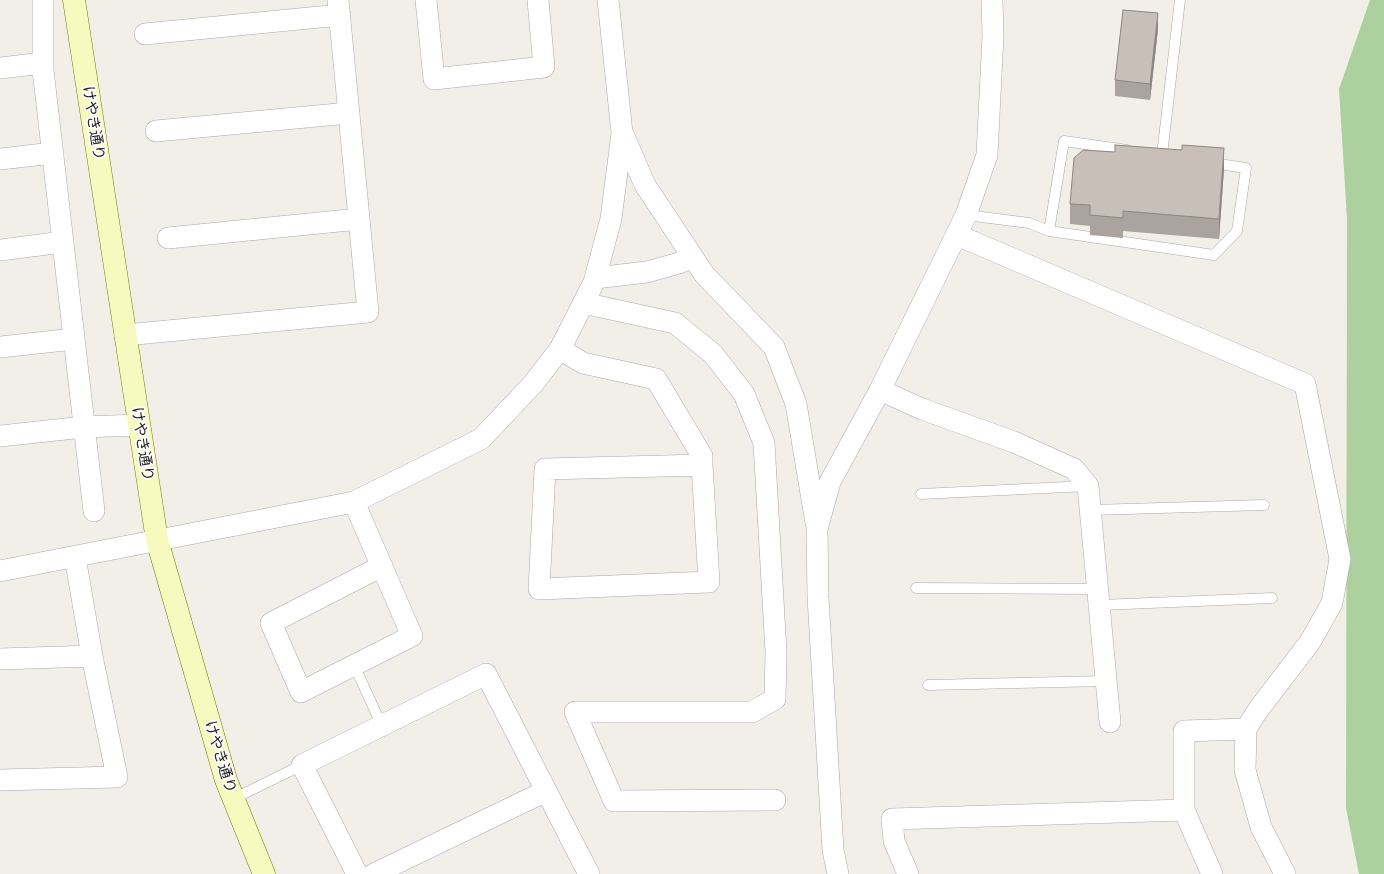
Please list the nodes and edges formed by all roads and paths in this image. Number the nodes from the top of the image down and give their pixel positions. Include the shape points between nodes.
1 (43, 0) edge
2 (74, 0) edge
3 (426, 0) edge
4 (538, 0) edge
5 (608, 0) edge
6 (992, 0) edge
7 (1180, 0) edge
8 (339, 7) edge
9 (145, 34) dead end
10 (43, 62) junction
11 (0, 68) edge
12 (349, 113) junction
13 (156, 131) dead end
14 (622, 133) junction
15 (1139, 152) edge
16 (53, 153) junction
17 (1162, 155) edge
18 (0, 159) edge
19 (1200, 161) edge
20 (966, 215) junction
21 (359, 218) junction
22 (1049, 231) junction
23 (957, 235) junction
24 (168, 238) dead end
25 (63, 242) junction
26 (0, 250) edge
27 (692, 257) junction
28 (595, 278) junction
29 (583, 303) junction
30 (125, 334) junction
31 (74, 339) junction
32 (0, 347) edge
33 (560, 350) junction
34 (880, 390) junction
35 (139, 425) junction
36 (84, 426) junction
37 (0, 436) edge
38 (702, 465) junction
39 (1088, 486) junction
40 (921, 494) dead end
41 (354, 502) junction
42 (1264, 506) dead end
43 (1091, 510) junction
44 (94, 511) dead end
45 (817, 529) junction
46 (157, 540) junction
47 (75, 558) junction
48 (382, 566) junction
49 (0, 571) edge
50 (916, 588) dead end
51 (1099, 597) junction
52 (1272, 598) dead end
53 (92, 656) junction
54 (0, 659) edge
55 (354, 665) junction
56 (1107, 681) junction
57 (928, 685) dead end
58 (1110, 722) dead end
59 (382, 726) junction
60 (1246, 729) junction
61 (302, 766) junction
62 (0, 780) edge
63 (546, 791) junction
64 (233, 799) junction
65 (775, 800) dead end
66 (1184, 810) junction
67 (264, 874) edge
68 (357, 874) edge
69 (374, 874) edge
70 (589, 874) edge
71 (838, 874) edge
72 (908, 874) edge
73 (1212, 874) edge
74 (1285, 874) edge

1 - 10 street
2 - 30 street, けやき通り
3 - 4 street via 434,79 544,67
5 - 14 street
6 - 20 street via 993,36 987,155
7 - 17 lane
8 - 9 street
8 - 12 street
10 - 11 street
10 - 16 street
12 - 13 street
12 - 21 street
14 - 27 street via 645,185
14 - 28 street via 611,219
15 - 22 lane via 1064,141
16 - 18 street
16 - 25 street
19 - 22 lane via 1246,168 1237,231 1214,255
20 - 22 lane via 1029,223
20 - 23 street
21 - 24 street
21 - 30 street via 368,312
23 - 34 street
23 - 60 street via 1305,384 1340,559 1332,604 1310,642
25 - 26 street
25 - 31 street
27 - 28 street via 647,272
27 - 45 street via 704,274 774,347 796,404
28 - 29 street
29 - 33 street
29 - 65 street via 675,323 713,354 744,394 764,443 776,652 775,699 752,712 576,712 614,801
30 - 35 street, けやき通り
31 - 32 street
31 - 36 street
33 - 38 street via 582,363 656,379 702,456
33 - 41 street via 533,384 482,439
34 - 39 street via 922,409 1014,442 1074,469
34 - 45 street via 830,482
35 - 36 street
35 - 46 street, けやき通り
36 - 37 street
36 - 44 street
38 - 38 street via 709,582 539,589 545,469
39 - 40 lane
39 - 43 street
41 - 46 street
41 - 48 street
42 - 43 lane
43 - 51 street
45 - 71 street via 818,597 832,842
46 - 47 street
46 - 64 street, けやき通り
47 - 49 street
47 - 53 street
48 - 55 street via 412,636
48 - 55 street via 271,623 301,692
50 - 51 lane
51 - 52 lane
51 - 56 street
53 - 54 street
53 - 62 street via 117,777
55 - 59 lane
56 - 57 lane
56 - 58 street
59 - 61 street
59 - 63 street via 486,674
60 - 66 street via 1184,731
60 - 74 street via 1245,770 1261,827
61 - 64 lane
61 - 68 street
63 - 69 street
63 - 70 street
64 - 67 street, けやき通り
66 - 72 street via 892,819 894,841
66 - 73 street

